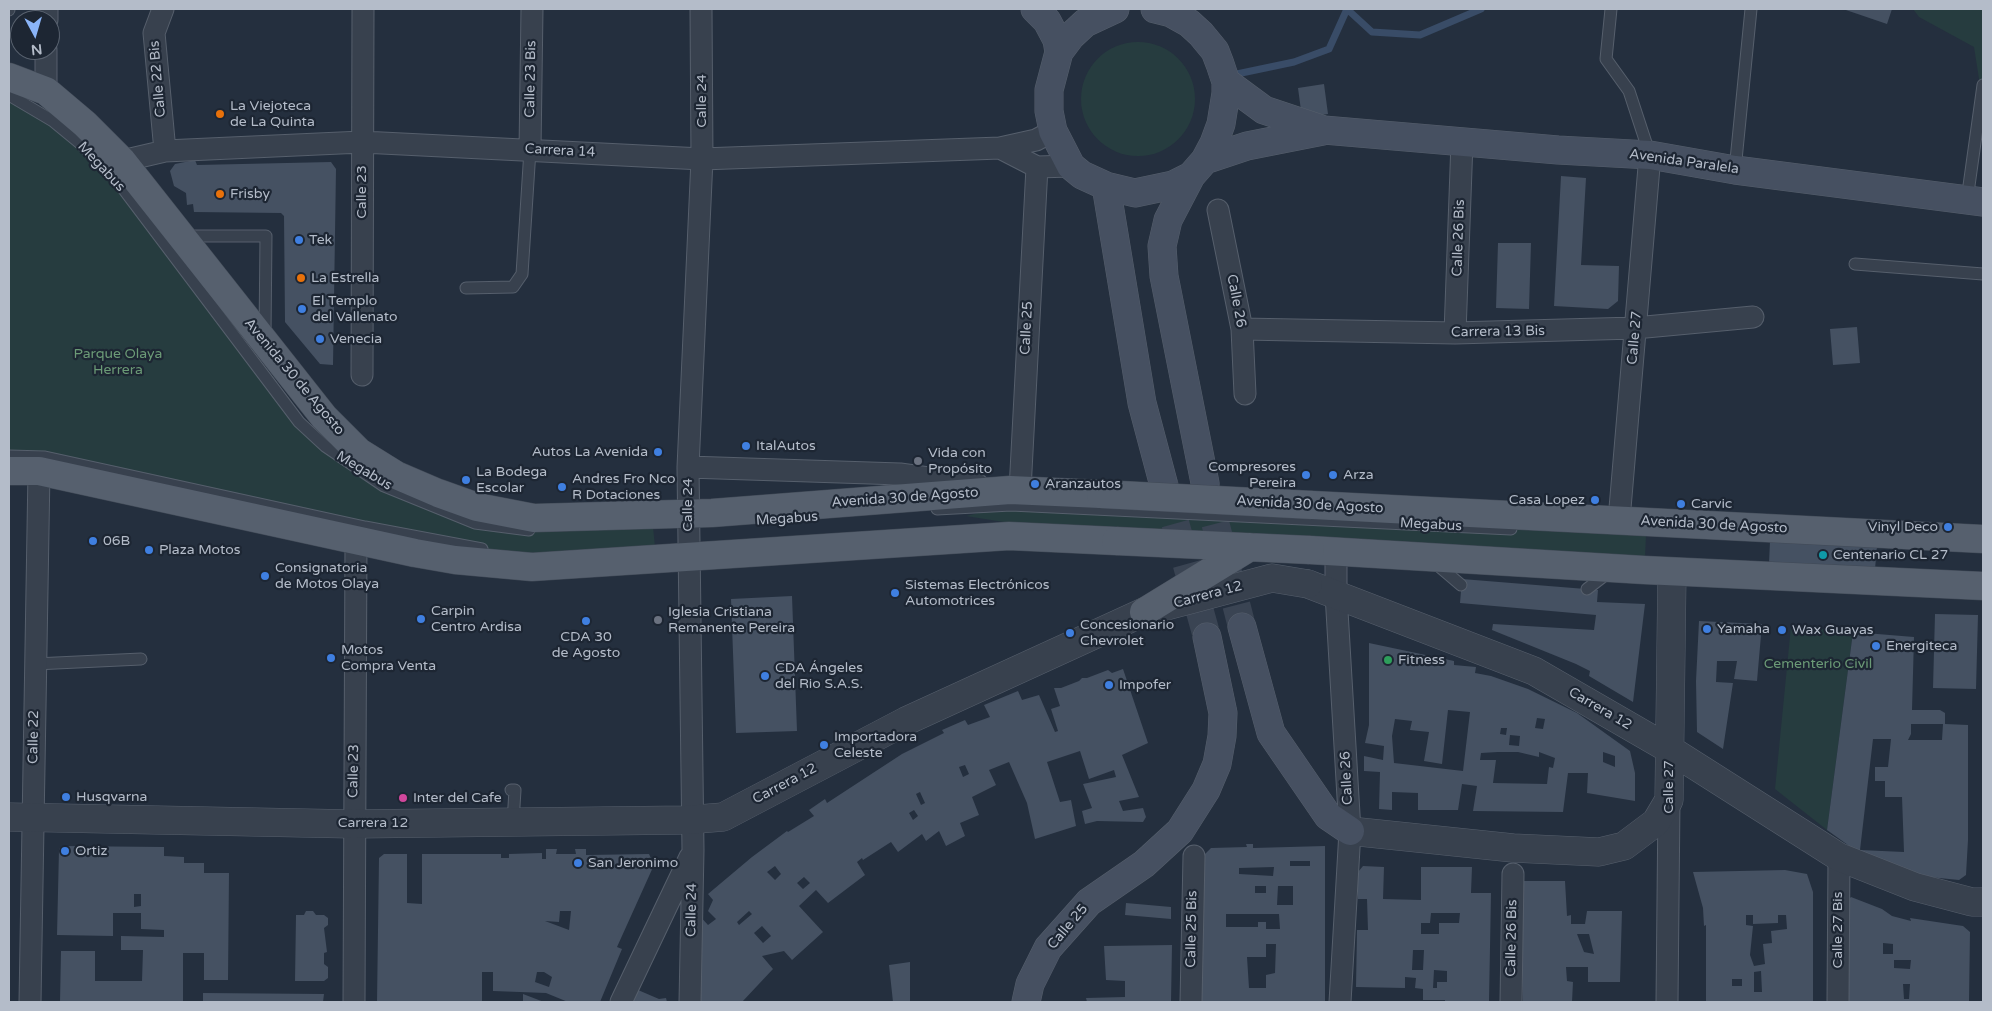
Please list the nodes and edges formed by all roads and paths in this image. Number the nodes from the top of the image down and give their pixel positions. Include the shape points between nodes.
1 (163, 9) edge
2 (363, 9) edge
3 (532, 9) edge
4 (702, 9) edge
5 (1035, 9) edge
6 (1115, 9) edge
7 (1155, 9) edge
8 (1611, 9) edge
9 (1750, 9) edge
10 (1059, 52) junction
11 (46, 60) edge
12 (9, 77) edge
13 (1226, 82) junction
14 (1983, 86) edge
15 (46, 91) junction
16 (9, 95) edge
17 (1324, 130) junction
18 (1053, 131) junction
19 (362, 142) junction
20 (1462, 142) junction
21 (1000, 148) junction
22 (530, 150) junction
23 (164, 151) junction
24 (1650, 155) junction
25 (702, 159) junction
26 (122, 161) junction
27 (1071, 166) junction
28 (1037, 167) junction
29 (1198, 168) junction
30 (1734, 170) junction
31 (1106, 186) junction
32 (1975, 201) edge
33 (1218, 210) dead end
34 (183, 236) junction
35 (1856, 264) dead end
36 (1983, 274) edge
37 (466, 288) dead end
38 (1753, 318) dead end
39 (1635, 328) junction
40 (1242, 329) junction
41 (1455, 333) junction
42 (265, 344) junction
43 (362, 375) dead end
44 (1245, 394) dead end
45 (9, 456) edge
46 (688, 467) junction
47 (9, 471) edge
48 (39, 471) junction
49 (1163, 482) tunnel mouth
50 (1205, 483) tunnel mouth
51 (1015, 490) junction
52 (922, 510) dead end
53 (832, 516) dead end
54 (1619, 520) junction
55 (653, 527) dead end
56 (1089, 528) dead end
57 (544, 530) dead end
58 (1527, 530) dead end
59 (688, 538) junction
60 (1983, 539) edge
61 (356, 541) junction
62 (1250, 547) junction
63 (496, 550) dead end
64 (1336, 553) junction
65 (1428, 558) junction
66 (1615, 569) junction
67 (1672, 572) junction
68 (1983, 576) edge
69 (1461, 585) dead end
70 (1983, 586) edge
71 (1587, 589) dead end
72 (1336, 594) junction
73 (1144, 612) junction
74 (1242, 627) tunnel mouth
75 (1207, 637) tunnel mouth
76 (140, 659) dead end
77 (36, 664) junction
78 (1669, 748) junction
79 (511, 790) dead end
80 (1669, 800) junction
81 (21, 818) edge
82 (692, 820) junction
83 (513, 822) junction
84 (353, 824) junction
85 (1350, 832) junction
86 (693, 850) junction
87 (1194, 856) dead end
88 (1839, 857) junction
89 (1513, 874) dead end
90 (1983, 902) edge
91 (30, 1002) edge
92 (354, 1002) edge
93 (621, 1002) edge
94 (690, 1002) edge
95 (1026, 1002) edge
96 (1191, 1002) edge
97 (1340, 1002) edge
98 (1511, 1002) edge
99 (1667, 1002) edge
100 (1838, 1002) edge

1 - 23 street, Calle 22 Bis via 154,33
2 - 19 street, Calle 23
3 - 22 street, Calle 23 Bis
4 - 25 street, Calle 24
5 - 10 main road via 1050,27
6 - 10 main road via 1084,23
7 - 13 main road via 1183,20 1201,34 1214,51
8 - 24 lane via 1606,59 1629,91
9 - 30 lane
10 - 18 main road via 1049,90
11 - 15 street
12 - 15 main road, Avenida 30 de Agosto
13 - 17 main road, Avenida Paralela via 1264,110
13 - 29 main road via 1221,124
14 - 32 lane
15 - 26 main road, Avenida 30 de Agosto
16 - 57 lane, Megabus via 53,121 116,179 299,422 325,446 384,486 475,523
17 - 20 main road, Avenida Paralela
17 - 29 main road, Avenida Paralela via 1247,146
18 - 21 street, Carrera 14 via 1036,140
18 - 27 main road
19 - 22 street, Carrera 14
19 - 23 street, Carrera 14
19 - 43 street, Calle 23
20 - 24 main road, Avenida Paralela
20 - 41 street, Calle 26 Bis
21 - 25 street, Carrera 14
21 - 28 street, Carrera 14
22 - 25 street, Carrera 14
22 - 37 lane via 522,274 513,287
23 - 26 street, Carrera 14
24 - 30 main road, Avenida Paralela
24 - 39 street, Calle 27
25 - 46 street, Calle 24
26 - 34 main road, Avenida 30 de Agosto
27 - 28 street, Carrera 14
27 - 31 main road, Avenida Paralela
28 - 51 street, Calle 25
29 - 31 main road, Avenida Paralela via 1173,186 1152,191 1120,191
29 - 50 main road via 1168,220 1162,246 1164,276
30 - 32 main road, Avenida Paralela
31 - 49 main road via 1142,403
33 - 40 street, Calle 26
34 - 42 main road, Avenida 30 de Agosto
34 - 42 lane via 266,236
35 - 36 lane
38 - 39 street, Carrera 13 Bis
39 - 41 street, Carrera 13 Bis
39 - 54 street, Calle 27
40 - 41 street, Carrera 13 Bis
40 - 44 street, Calle 26
42 - 59 main road, Avenida 30 de Agosto via 324,417 359,452 396,475 438,494 477,506 534,518
45 - 63 lane via 45,457 469,548
46 - 51 street via 900,474
46 - 59 street, Calle 24
47 - 48 main road, Avenida 30 de Agosto
48 - 61 main road, Avenida 30 de Agosto
48 - 77 street, Calle 22
51 - 54 main road, Avenida 30 de Agosto, bridge
51 - 59 main road, Avenida 30 de Agosto
52 - 58 lane, Megabus via 1011,505
53 - 59 lane, Megabus
54 - 60 main road, Avenida 30 de Agosto
55 - 59 lane, Megabus
56 - 68 lane, Megabus
59 - 61 main road, Avenida 30 de Agosto via 532,567 455,560
59 - 62 main road, Avenida 30 de Agosto, bridge via 1009,536
59 - 82 street, Calle 24
61 - 84 street, Calle 23
62 - 64 main road, Avenida 30 de Agosto, bridge
62 - 73 main road, bridge
64 - 65 main road, Avenida 30 de Agosto
64 - 72 street, Calle 26
65 - 66 main road, Avenida 30 de Agosto
65 - 69 lane
66 - 67 main road, Avenida 30 de Agosto
66 - 71 lane
67 - 70 main road, Avenida 30 de Agosto
67 - 78 street, Calle 27
72 - 73 street, Carrera 12, bridge via 1308,584 1272,578
72 - 78 street, Carrera 12 via 1534,671
72 - 85 street, Calle 26
73 - 82 street, Carrera 12 via 906,721 722,817
74 - 85 main road via 1271,733 1328,816
75 - 95 main road, Calle 25 via 1223,713 1217,764 1206,790 1180,831 1144,864 1089,902 1048,948 1030,984
76 - 77 lane
77 - 81 street, Calle 22
78 - 80 street, Calle 27
78 - 88 street, Carrera 12
79 - 83 lane via 515,790
80 - 85 street via 1656,822 1624,846 1599,852 1512,848
80 - 99 street, Calle 27
81 - 84 street, Carrera 12
81 - 91 street, Calle 22
82 - 83 street, Carrera 12
82 - 86 street, Calle 24
83 - 84 street, Carrera 12
84 - 92 street, Calle 23
85 - 97 street, Calle 26
86 - 93 street
86 - 94 street, Calle 24
87 - 96 street, Calle 25 Bis
88 - 90 street, Carrera 12 via 1915,887
88 - 100 street, Calle 27 Bis
89 - 98 street, Calle 26 Bis

